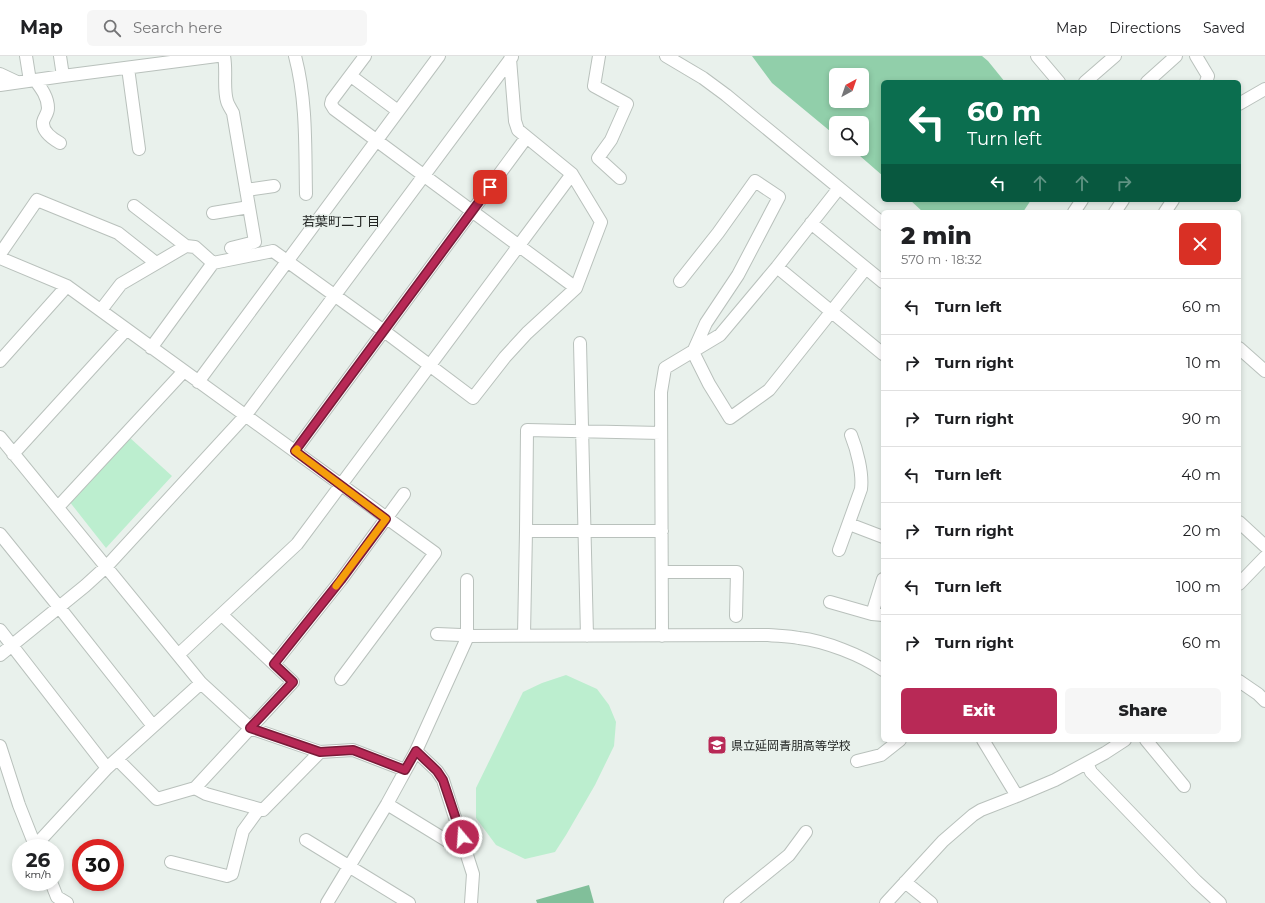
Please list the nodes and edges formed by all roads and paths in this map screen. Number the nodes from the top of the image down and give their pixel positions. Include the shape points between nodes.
1 (26, 56) edge
2 (60, 56) edge
3 (218, 56) edge
4 (224, 56) edge
5 (295, 56) edge
6 (365, 56) edge
7 (439, 56) edge
8 (599, 56) edge
9 (666, 56) edge
10 (1037, 56) edge
11 (1115, 56) edge
12 (1176, 56) edge
13 (1196, 56) edge
14 (511, 58) edge
15 (159, 60) edge
16 (128, 68) junction
17 (0, 74) edge
18 (63, 76) junction
19 (355, 79) dead end
20 (32, 80) junction
21 (1057, 80) edge
22 (1086, 80) edge
23 (1149, 80) edge
24 (1207, 80) edge
25 (17, 82) junction
26 (0, 85) edge
27 (1265, 89) edge
28 (1241, 103) edge
29 (398, 111) junction
30 (526, 138) junction
31 (376, 140) junction
32 (60, 143) dead end
33 (139, 149) dead end
34 (572, 174) junction
35 (424, 176) junction
36 (620, 178) dead end
37 (274, 186) dead end
38 (839, 188) junction
39 (246, 190) junction
40 (306, 194) dead end
41 (134, 206) dead end
42 (249, 207) junction
43 (472, 211) junction
44 (213, 213) dead end
45 (881, 222) edge
46 (811, 223) junction
47 (186, 246) junction
48 (518, 246) junction
49 (231, 248) dead end
50 (0, 254) edge
51 (0, 258) edge
52 (287, 260) junction
53 (156, 263) junction
54 (214, 263) junction
55 (777, 267) junction
56 (866, 268) junction
57 (680, 280) dead end
58 (881, 280) edge
59 (67, 286) junction
60 (576, 288) junction
61 (334, 295) junction
62 (101, 310) junction
63 (831, 311) junction
64 (126, 330) junction
65 (384, 330) junction
66 (580, 343) dead end
67 (151, 348) junction
68 (1241, 350) edge
69 (693, 352) junction
70 (881, 352) edge
71 (0, 361) edge
72 (429, 365) junction
73 (184, 371) junction
74 (1265, 371) edge
75 (198, 382) junction
76 (245, 416) junction
77 (582, 431) junction
78 (661, 433) junction
79 (851, 435) dead end
80 (0, 438) edge
81 (295, 451) junction
82 (14, 454) junction
83 (341, 485) junction
84 (404, 494) dead end
85 (58, 507) junction
86 (386, 519) junction
87 (849, 524) junction
88 (1241, 524) edge
89 (526, 531) junction
90 (585, 531) junction
91 (662, 531) junction
92 (0, 534) edge
93 (881, 536) edge
94 (1265, 546) edge
95 (839, 550) dead end
96 (1265, 557) edge
97 (106, 566) junction
98 (662, 572) junction
99 (467, 580) dead end
100 (1241, 582) edge
101 (881, 591) edge
102 (830, 602) dead end
103 (59, 607) junction
104 (222, 615) junction
105 (877, 615) edge
106 (736, 616) dead end
107 (0, 630) edge
108 (437, 634) dead end
109 (524, 635) junction
110 (468, 636) junction
111 (587, 636) junction
112 (662, 636) junction
113 (12, 646) junction
114 (0, 655) edge
115 (178, 655) junction
116 (274, 664) junction
117 (881, 669) edge
118 (341, 679) dead end
119 (1241, 682) edge
120 (201, 683) junction
121 (1265, 701) edge
122 (153, 726) junction
123 (250, 728) junction
124 (897, 742) edge
125 (983, 742) edge
126 (1122, 742) edge
127 (1148, 742) edge
128 (0, 746) edge
129 (416, 751) junction
130 (320, 752) junction
131 (117, 759) junction
132 (857, 761) dead end
133 (1087, 763) junction
134 (107, 768) junction
135 (405, 770) junction
136 (1184, 786) dead end
137 (195, 788) junction
138 (1017, 796) junction
139 (387, 804) junction
140 (258, 809) junction
141 (806, 832) dead end
142 (462, 837) junction
143 (32, 839) edge
144 (42, 839) edge
145 (306, 840) dead end
146 (171, 862) dead end
147 (349, 866) junction
148 (905, 882) junction
149 (55, 891) edge
150 (67, 903) edge
151 (327, 903) edge
152 (409, 903) edge
153 (471, 903) edge
154 (730, 903) edge
155 (886, 903) edge
156 (931, 903) edge
157 (1220, 903) edge

1 - 20 street
2 - 18 street
3 - 15 street
4 - 39 street via 227,103 233,113
5 - 40 street via 303,108
6 - 31 street via 331,104 334,109
7 - 29 street
8 - 36 street via 594,86 627,104 611,140 598,158
9 - 38 street via 726,95
10 - 21 street
11 - 22 street
12 - 23 street
13 - 24 street via 1208,76
14 - 30 street via 515,121 518,130
14 - 35 street
15 - 16 street
16 - 18 street
16 - 33 street
17 - 25 street
18 - 20 street
19 - 29 street
20 - 25 street
20 - 32 street via 47,101 44,128 47,134
25 - 26 street
27 - 28 street
29 - 31 street
30 - 34 street
30 - 43 street
31 - 35 street
31 - 52 street
34 - 48 street
34 - 60 street via 601,222
35 - 43 street
35 - 61 street
37 - 39 street
38 - 45 street
38 - 46 street
39 - 42 street
41 - 47 street
42 - 44 street
42 - 49 street via 254,242
43 - 48 street
43 - 65 street
46 - 55 street
46 - 56 street
47 - 53 street
47 - 54 street via 195,247
48 - 60 street
48 - 72 street
50 - 53 street via 37,200 118,233
51 - 59 street
52 - 54 street via 273,251
52 - 61 street
52 - 75 street
53 - 62 street via 121,284
54 - 67 street
55 - 63 street
55 - 69 street via 720,335
56 - 58 street
56 - 63 street
57 - 69 street via 718,234 755,181 779,197 738,275 706,323
59 - 62 street
59 - 71 street
60 - 72 street via 527,333 474,398
61 - 65 street
61 - 76 street
62 - 64 street
63 - 69 street via 769,390 730,418
63 - 70 street
64 - 67 street
64 - 82 street
65 - 72 street
65 - 81 street
66 - 77 street
67 - 73 street
68 - 74 street
69 - 78 street via 665,368 661,392
72 - 83 street
73 - 75 street
73 - 85 street
75 - 76 street
76 - 81 street
76 - 97 street
77 - 78 street
77 - 89 street via 527,430
77 - 90 street
78 - 91 street
79 - 87 street via 857,449 862,482
80 - 82 street
81 - 83 street
82 - 85 street
83 - 86 street
83 - 104 street via 297,544
84 - 86 street
85 - 97 street
86 - 116 street
86 - 118 street via 435,553
87 - 93 street
87 - 95 street
88 - 94 street
89 - 90 street
89 - 109 street
90 - 91 street
90 - 111 street
91 - 98 street
92 - 103 street
96 - 100 street
97 - 103 street
97 - 115 street
98 - 106 street via 737,572
98 - 112 street
99 - 110 street
101 - 105 street
102 - 105 street
103 - 113 street
103 - 122 street
104 - 115 street
104 - 116 street
107 - 113 street
108 - 110 street
109 - 110 street
109 - 111 street
110 - 129 street
111 - 112 street
112 - 117 street via 768,635 800,638 844,651
113 - 114 street
113 - 134 street
115 - 120 street
116 - 123 street via 293,682
119 - 121 street
120 - 122 street
120 - 123 street
122 - 131 street
123 - 130 street
123 - 137 street
124 - 132 street via 881,755
125 - 138 street
126 - 133 street
127 - 136 street
128 - 143 street
129 - 135 street
129 - 142 street via 443,780
130 - 135 street via 353,750
130 - 140 street via 263,810
131 - 134 street
131 - 137 street via 157,799
133 - 138 street
133 - 157 street via 1091,772
134 - 144 street
135 - 139 street
137 - 140 street via 206,794
138 - 148 street via 973,815 943,841
139 - 142 street via 449,842
139 - 147 street
140 - 146 street via 243,831 232,874 228,876
141 - 154 street via 789,855
142 - 153 street via 472,874
145 - 147 street
147 - 151 street
147 - 152 street
148 - 155 street
148 - 156 street
149 - 150 street via 57,897

